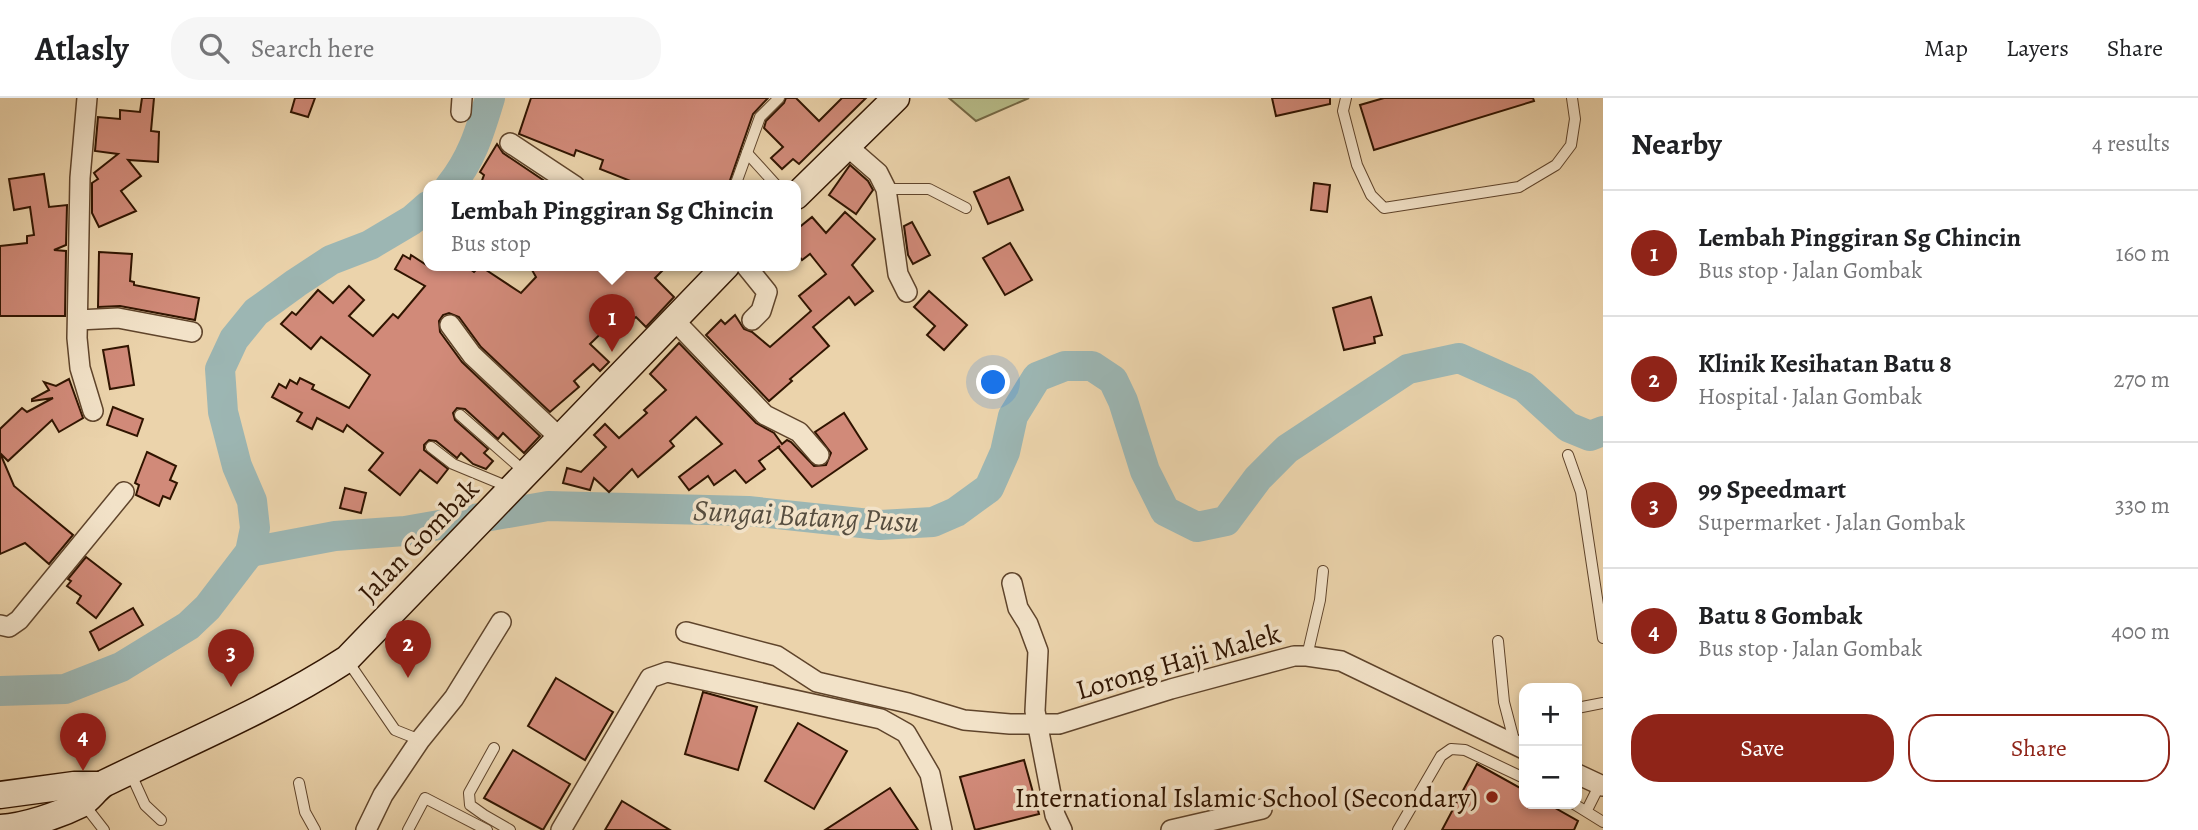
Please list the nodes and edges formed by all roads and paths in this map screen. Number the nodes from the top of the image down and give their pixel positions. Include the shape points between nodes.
1 (87, 98) edge
2 (779, 98) edge
3 (896, 98) edge
4 (1346, 98) edge
5 (1572, 98) edge
6 (510, 143) dead end
7 (846, 146) junction
8 (747, 153) junction
9 (566, 180) edge
10 (737, 180) edge
11 (772, 180) edge
12 (886, 190) junction
13 (801, 191) edge
14 (966, 208) dead end
15 (723, 271) edge
16 (733, 271) edge
17 (907, 292) dead end
18 (78, 320) junction
19 (674, 320) junction
20 (752, 320) dead end
21 (450, 325) dead end
22 (192, 332) dead end
23 (93, 411) dead end
24 (460, 415) dead end
25 (559, 437) junction
26 (431, 447) dead end
27 (1568, 455) dead end
28 (819, 456) dead end
29 (513, 486) junction
30 (124, 492) dead end
31 (1323, 571) dead end
32 (1012, 583) dead end
33 (1600, 606) edge
34 (501, 622) dead end
35 (0, 625) edge
36 (686, 632) dead end
37 (1603, 638) edge
38 (1498, 641) dead end
39 (1307, 656) junction
40 (346, 659) junction
41 (1603, 703) edge
42 (1582, 707) edge
43 (1037, 723) junction
44 (420, 740) junction
45 (1519, 746) edge
46 (494, 748) dead end
47 (130, 772) junction
48 (1519, 776) edge
49 (1582, 776) edge
50 (299, 783) dead end
51 (1601, 785) edge
52 (86, 791) junction
53 (0, 795) edge
54 (1582, 808) edge
55 (1262, 809) dead end
56 (1587, 810) junction
57 (161, 820) dead end
58 (1603, 822) edge
59 (0, 828) edge
60 (506, 829) edge
61 (104, 830) edge
62 (315, 830) edge
63 (366, 830) edge
64 (408, 830) edge
65 (487, 830) edge
66 (561, 830) edge
67 (942, 830) edge
68 (1062, 830) edge
69 (1171, 830) edge
70 (1398, 830) edge

1 - 18 street via 79,178
2 - 8 lane via 760,117
3 - 7 main road
4 - 5 lane via 1343,111 1357,165 1371,195 1384,208 1518,187 1556,165 1571,145
6 - 9 street
7 - 12 street via 878,173
7 - 13 main road
8 - 10 lane
8 - 11 lane
12 - 14 lane via 929,189
12 - 17 street via 898,274
15 - 19 main road, Jalan Gombak
16 - 20 street via 766,292 761,311
18 - 22 street via 118,318
18 - 23 street via 80,368
19 - 25 main road, Jalan Gombak
19 - 28 street via 765,415 799,432
21 - 25 street via 472,355
24 - 29 lane
25 - 29 main road, Jalan Gombak
26 - 29 lane via 453,464
27 - 33 lane via 1581,492
29 - 40 main road, Jalan Gombak
30 - 35 street via 19,620 9,627
31 - 39 lane
32 - 43 street via 1038,652
33 - 37 lane
34 - 44 street via 454,698
36 - 43 street, Lorong Haji Malek via 777,656 817,682 964,720
38 - 45 lane via 1504,702
39 - 43 street, Lorong Haji Malek via 1171,689 1059,724
39 - 45 street, Lorong Haji Malek via 1342,662
40 - 44 lane via 395,730
40 - 47 main road, Jalan Gombak via 290,694
41 - 42 lane
43 - 68 street
44 - 63 street
46 - 60 lane via 469,793 470,805
47 - 52 main road, Jalan Gombak
47 - 57 lane via 145,805
48 - 70 lane via 1465,750 1451,749 1441,756
49 - 51 street
50 - 62 lane via 305,813
51 - 56 lane
52 - 53 main road, Jalan Gombak
52 - 59 main road, Jalan Gombak via 17,827
52 - 61 lane
54 - 56 lane
55 - 69 street
56 - 58 lane
64 - 65 lane via 425,798
66 - 67 street via 650,678 667,672 881,719 905,733 930,774

